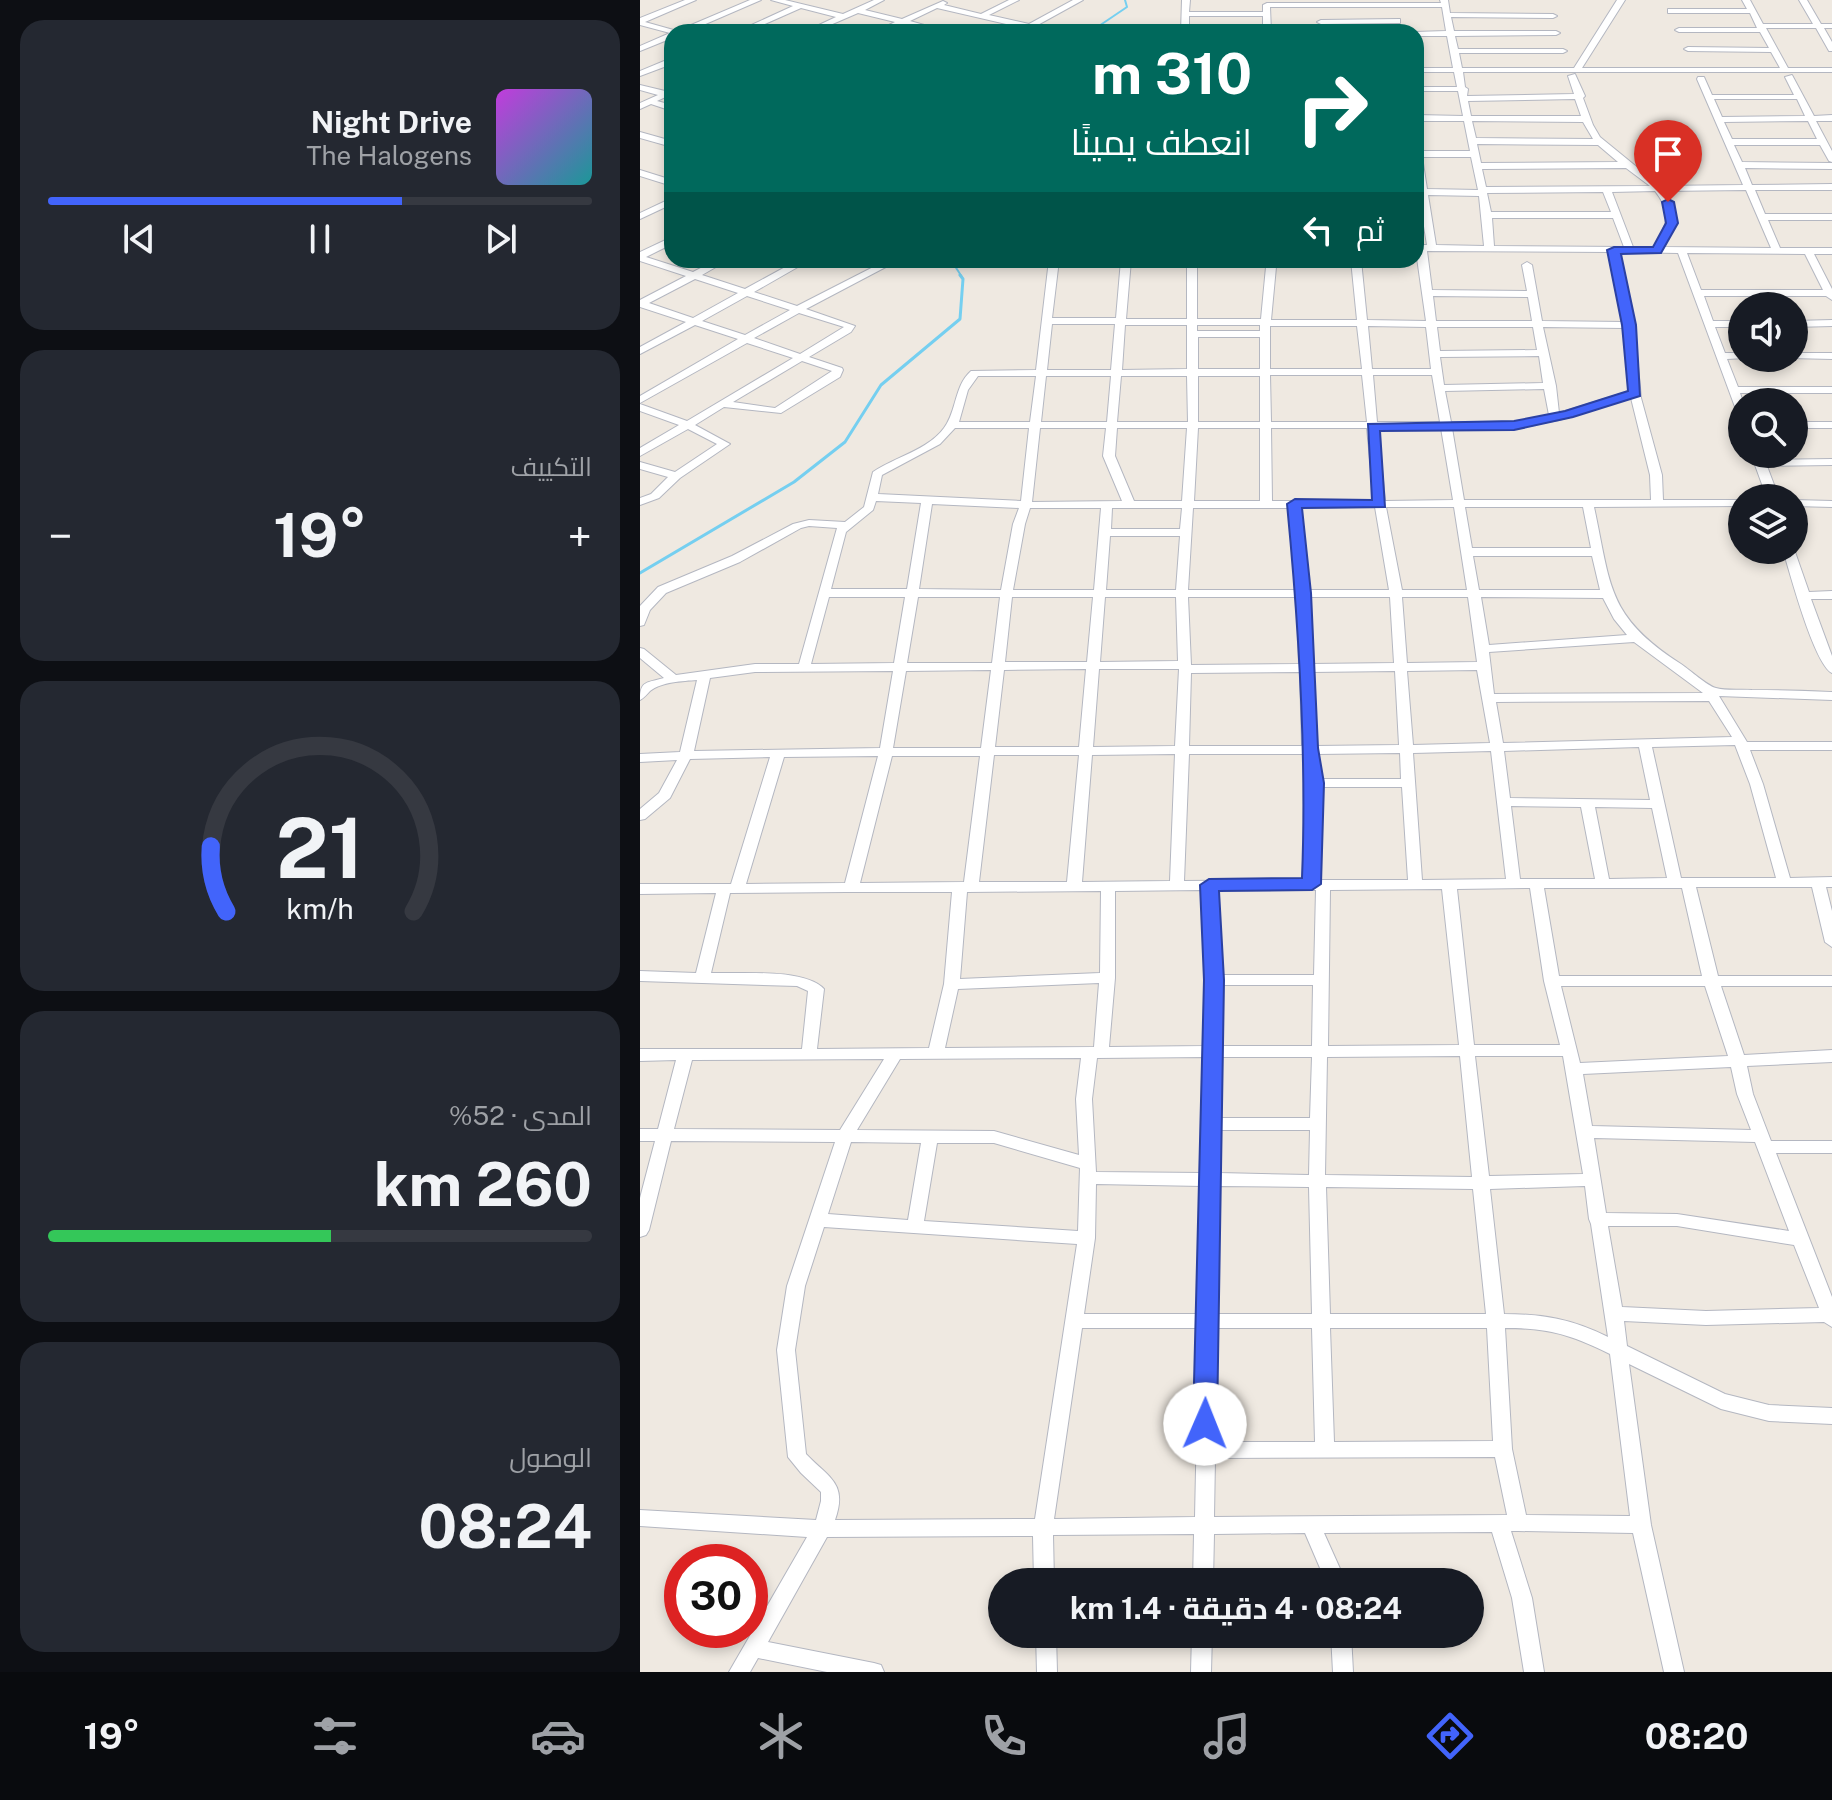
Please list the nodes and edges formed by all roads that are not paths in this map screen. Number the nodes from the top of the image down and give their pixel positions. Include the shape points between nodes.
1 (692, 0) edge
2 (757, 0) edge
3 (775, 0) edge
4 (880, 0) edge
5 (950, 0) edge
6 (1015, 0) edge
7 (1079, 0) edge
8 (1186, 0) edge
9 (1621, 0) edge
10 (1665, 0) edge
11 (1746, 0) edge
12 (1803, 0) edge
13 (666, 3) dead end
14 (1320, 3) edge
15 (1394, 3) edge
16 (1445, 3) edge
17 (678, 6) junction
18 (801, 6) junction
19 (937, 6) junction
20 (1267, 6) edge
21 (857, 10) junction
22 (1671, 11) junction
23 (1751, 11) junction
24 (1185, 14) junction
25 (1449, 15) junction
26 (843, 16) junction
27 (982, 16) junction
28 (903, 21) junction
29 (1397, 21) junction
30 (640, 22) edge
31 (1321, 22) joint
32 (699, 24) edge
33 (759, 24) edge
34 (826, 24) edge
35 (896, 24) edge
36 (914, 24) edge
37 (1017, 24) edge
38 (1035, 24) edge
39 (1185, 24) edge
40 (1398, 24) edge
41 (1819, 26) junction
42 (1832, 26) edge
43 (1761, 28) junction
44 (1679, 30) junction
45 (664, 31) edge
46 (1452, 33) junction
47 (1556, 33) junction
48 (1424, 34) edge
49 (664, 38) edge
50 (640, 49) edge
51 (1688, 49) junction
52 (1832, 49) edge
53 (1773, 50) junction
54 (1457, 51) junction
55 (1563, 51) junction
56 (664, 64) edge
57 (1424, 70) edge
58 (1460, 70) junction
59 (1832, 70) edge
60 (1573, 72) junction
61 (1787, 73) junction
62 (640, 74) edge
63 (1699, 75) junction
64 (640, 87) edge
65 (1424, 90) edge
66 (664, 92) edge
67 (1465, 94) junction
68 (664, 95) edge
69 (1581, 96) junction
70 (1710, 97) junction
71 (1801, 97) junction
72 (645, 104) edge
73 (1424, 118) edge
74 (1469, 118) junction
75 (1832, 118) edge
76 (1588, 119) junction
77 (1812, 119) junction
78 (1720, 120) junction
79 (640, 135) edge
80 (1473, 141) junction
81 (1530, 141) junction
82 (664, 142) edge
83 (1599, 142) junction
84 (1730, 142) junction
85 (1824, 142) junction
86 (1424, 154) edge
87 (1476, 154) junction
88 (1831, 155) edge
89 (1540, 165) junction
90 (1630, 165) junction
91 (1741, 165) junction
92 (1478, 166) junction
93 (1832, 166) edge
94 (641, 175) edge
95 (664, 181) edge
96 (1832, 187) edge
97 (1749, 188) junction
98 (1660, 189) junction
99 (1547, 190) junction
100 (1607, 190) junction
101 (1482, 191) junction
102 (1424, 192) edge
103 (664, 205) edge
104 (1487, 215) junction
105 (1554, 215) junction
106 (1617, 215) junction
107 (640, 216) edge
108 (1763, 217) junction
109 (1832, 217) edge
110 (664, 244) edge
111 (1424, 248) edge
112 (1489, 248) junction
113 (1614, 250) junction
114 (1630, 250) junction
115 (1657, 251) junction
116 (1682, 251) junction
117 (1777, 251) junction
118 (1808, 251) junction
119 (1832, 251) edge
120 (640, 257) edge
121 (1424, 263) edge
122 (664, 265) edge
123 (1527, 265) dead end
124 (673, 268) edge
125 (708, 268) edge
126 (791, 268) edge
127 (878, 268) edge
128 (1053, 268) edge
129 (1125, 268) edge
130 (1192, 268) edge
131 (1271, 268) edge
132 (1357, 268) edge
133 (694, 275) junction
134 (749, 293) junction
135 (1426, 293) junction
136 (1698, 293) junction
137 (1532, 294) junction
138 (1830, 296) edge
139 (640, 303) edge
140 (800, 308) junction
141 (1122, 320) junction
142 (1192, 320) junction
143 (1264, 320) junction
144 (1048, 321) junction
145 (1361, 321) junction
146 (1429, 321) junction
147 (696, 322) junction
148 (1537, 323) junction
149 (1832, 323) edge
150 (1709, 324) junction
151 (1728, 324) edge
152 (1808, 324) edge
153 (1629, 325) junction
154 (1192, 334) junction
155 (1264, 334) junction
156 (748, 338) junction
157 (640, 351) edge
158 (1543, 353) junction
159 (1434, 354) junction
160 (1722, 356) junction
161 (1728, 356) edge
162 (1808, 356) edge
163 (1832, 356) edge
164 (801, 357) junction
165 (1263, 372) junction
166 (1366, 372) junction
167 (1437, 372) junction
168 (1041, 373) junction
169 (1115, 373) junction
170 (1192, 373) junction
171 (1551, 386) junction
172 (1441, 388) junction
173 (1733, 388) edge
174 (1808, 390) edge
175 (1832, 390) edge
176 (1635, 393) junction
177 (640, 400) edge
178 (722, 404) junction
179 (640, 407) edge
180 (1555, 418) junction
181 (688, 425) junction
182 (951, 425) junction
183 (1113, 425) junction
184 (1193, 425) junction
185 (1808, 425) edge
186 (1832, 425) edge
187 (1035, 426) junction
188 (1268, 426) junction
189 (1447, 426) junction
190 (1373, 427) junction
191 (640, 453) edge
192 (1808, 461) edge
193 (1832, 462) edge
194 (640, 465) edge
195 (676, 476) junction
196 (873, 497) junction
197 (640, 502) edge
198 (927, 502) junction
199 (1657, 502) junction
200 (1266, 503) junction
201 (1588, 503) junction
202 (1728, 503) edge
203 (1808, 503) edge
204 (1107, 504) junction
205 (1129, 504) junction
206 (1188, 504) junction
207 (1295, 504) junction
208 (1380, 504) junction
209 (1460, 504) junction
210 (1832, 504) edge
211 (1026, 505) junction
212 (845, 525) junction
213 (1186, 532) junction
214 (1103, 533) junction
215 (1469, 552) junction
216 (1599, 552) junction
217 (1793, 564) edge
218 (1007, 592) junction
219 (1475, 592) junction
220 (824, 593) junction
221 (911, 593) junction
222 (1099, 593) junction
223 (1182, 593) junction
224 (1303, 593) junction
225 (1396, 593) junction
226 (1605, 594) junction
227 (1832, 595) edge
228 (646, 596) edge
229 (1802, 596) junction
230 (640, 622) edge
231 (1636, 638) junction
232 (1826, 643) edge
233 (1483, 649) junction
234 (640, 652) edge
235 (1399, 665) junction
236 (1093, 666) junction
237 (1483, 666) junction
238 (804, 667) junction
239 (898, 667) junction
240 (997, 667) junction
241 (1185, 667) junction
242 (1305, 668) junction
243 (1832, 669) edge
244 (705, 673) junction
245 (673, 679) junction
246 (1711, 695) junction
247 (640, 696) edge
248 (1832, 696) edge
249 (1488, 698) junction
250 (1743, 744) junction
251 (1645, 745) junction
252 (1832, 746) edge
253 (1497, 747) junction
254 (1309, 748) junction
255 (1404, 749) junction
256 (1182, 750) junction
257 (886, 752) junction
258 (989, 752) junction
259 (1085, 752) junction
260 (778, 753) junction
261 (686, 755) junction
262 (640, 758) edge
263 (1315, 783) junction
264 (1407, 783) junction
265 (1504, 802) junction
266 (1587, 804) junction
267 (1657, 804) junction
268 (640, 816) edge
269 (1513, 882) junction
270 (1536, 882) junction
271 (1603, 882) junction
272 (1681, 882) junction
273 (1784, 882) junction
274 (1825, 882) edge
275 (1415, 883) junction
276 (1449, 883) junction
277 (1317, 884) junction
278 (1177, 885) junction
279 (1209, 885) junction
280 (1074, 886) junction
281 (1108, 886) junction
282 (965, 888) junction
283 (730, 889) junction
284 (851, 889) junction
285 (641, 890) edge
286 (1832, 942) edge
287 (640, 976) edge
288 (702, 978) junction
289 (1107, 978) junction
290 (1214, 980) junction
291 (1322, 980) junction
292 (1711, 980) junction
293 (1552, 981) junction
294 (1832, 981) edge
295 (952, 984) junction
296 (1466, 1050) junction
297 (1568, 1050) junction
298 (936, 1051) junction
299 (1095, 1051) junction
300 (1212, 1051) junction
301 (1319, 1051) junction
302 (809, 1052) junction
303 (896, 1052) junction
304 (686, 1053) junction
305 (640, 1055) edge
306 (1832, 1056) edge
307 (1738, 1062) junction
308 (1574, 1069) junction
309 (1212, 1124) junction
310 (1317, 1124) junction
311 (1585, 1132) junction
312 (846, 1134) junction
313 (640, 1135) edge
314 (664, 1135) junction
315 (930, 1136) junction
316 (1763, 1141) junction
317 (1832, 1147) edge
318 (1088, 1171) junction
319 (1211, 1178) junction
320 (1317, 1180) junction
321 (1590, 1180) junction
322 (1479, 1183) junction
323 (1597, 1219) junction
324 (817, 1220) junction
325 (915, 1226) junction
326 (640, 1227) edge
327 (1086, 1238) junction
328 (1801, 1239) junction
329 (1614, 1314) junction
330 (1831, 1318) edge
331 (1075, 1321) junction
332 (1208, 1321) junction
333 (1321, 1321) junction
334 (1496, 1321) junction
335 (1618, 1352) junction
336 (1832, 1416) edge
337 (1325, 1449) junction
338 (1503, 1449) junction
339 (1205, 1450) junction
340 (640, 1518) edge
341 (1508, 1523) junction
342 (1641, 1525) junction
343 (1043, 1527) junction
344 (1204, 1527) junction
345 (1312, 1527) junction
346 (822, 1529) junction
347 (1044, 1568) edge
348 (1203, 1568) edge
349 (1330, 1568) edge
350 (768, 1622) edge
351 (753, 1648) joint
352 (1046, 1648) edge
353 (1202, 1648) edge
354 (1342, 1648) edge
355 (739, 1672) edge
356 (874, 1672) edge
357 (1047, 1672) edge
358 (1201, 1672) edge
359 (1343, 1672) edge
360 (1534, 1672) edge
361 (1674, 1672) edge

1 - 17 street
2 - 32 street
3 - 18 street
4 - 21 street
5 - 19 street
6 - 27 street
7 - 38 street
8 - 24 street
9 - 60 street
10 - 22 street
11 - 23 street
12 - 41 street
13 - 17 street
14 - 15 street
14 - 20 street
14 - 31 street
15 - 16 street
15 - 29 street
16 - 25 street
17 - 30 street
18 - 26 street
18 - 33 street
19 - 27 street
19 - 28 street
20 - 24 street
21 - 26 street
21 - 28 street
22 - 23 street
22 - 44 street
23 - 43 street
24 - 39 street
25 - 46 street
25 - 47 street via 1552,12
26 - 34 street
27 - 37 street
28 - 35 street
28 - 36 street
29 - 31 street
29 - 40 street
30 - 45 street
41 - 42 street
41 - 43 street
41 - 52 street
43 - 44 street
43 - 53 street
44 - 51 street
46 - 47 street
46 - 48 street
46 - 54 street
47 - 55 street
49 - 50 street
51 - 53 street
51 - 63 street
53 - 61 street
54 - 55 street
54 - 58 street
55 - 60 street
56 - 62 street
57 - 58 street
58 - 60 street
58 - 67 street
59 - 61 street
60 - 63 street
60 - 69 street
61 - 63 street
61 - 71 street
63 - 70 street
64 - 66 street
65 - 67 street
67 - 69 street
67 - 74 street
68 - 72 street
69 - 76 street
70 - 71 street
70 - 78 street
71 - 77 street
73 - 74 street
74 - 76 street
74 - 80 street
75 - 77 street
76 - 83 street
77 - 78 street
77 - 85 street
78 - 84 street
79 - 82 street
80 - 81 street
80 - 87 street
81 - 83 street
81 - 89 street
83 - 90 street
84 - 85 street
84 - 91 street
85 - 88 street
86 - 87 street
87 - 92 street
89 - 90 street
89 - 92 street
90 - 98 street
91 - 93 street
91 - 97 street
92 - 101 street
94 - 95 street
96 - 97 street
97 - 98 street
97 - 108 street
98 - 100 street
98 - 115 street via 1672,223
99 - 100 street
99 - 101 street
99 - 105 street
100 - 106 street
101 - 102 street
101 - 104 street
103 - 107 street
104 - 105 street
104 - 112 street
105 - 106 street
106 - 114 street
108 - 109 street
108 - 117 street
110 - 120 street
111 - 112 street
112 - 113 street
113 - 114 street
113 - 153 street
114 - 115 street
115 - 116 street
116 - 117 street
116 - 136 street
117 - 118 street
118 - 119 street
118 - 138 street
120 - 122 street
121 - 135 street
123 - 137 street
124 - 133 street
125 - 133 street
126 - 134 street
127 - 140 street
128 - 144 street
129 - 141 street
130 - 142 street
131 - 143 street
132 - 145 street
133 - 134 street
133 - 139 street
134 - 140 street
134 - 147 street
135 - 137 street
135 - 146 street
136 - 138 street
136 - 150 street
137 - 148 street
139 - 147 street
140 - 156 street
140 - 164 street via 850,326
141 - 142 street
141 - 144 street
141 - 169 street
142 - 143 street
142 - 154 street
143 - 145 street
143 - 155 street
144 - 168 street
145 - 146 street
145 - 166 street
146 - 148 street
146 - 159 street
147 - 156 street
147 - 157 street
148 - 153 street
148 - 158 street
149 - 152 street
150 - 151 street
150 - 160 street
153 - 176 street
154 - 155 street
154 - 170 street
155 - 165 street
156 - 164 street
156 - 177 street
158 - 159 street
158 - 171 street
159 - 167 street
160 - 161 street
160 - 173 street
162 - 163 street
164 - 178 street
164 - 178 street via 839,372 777,411
165 - 166 street
165 - 170 street
165 - 188 street
166 - 167 street
166 - 190 street
167 - 172 street
168 - 169 street
168 - 182 street via 971,375
168 - 187 street
169 - 170 street
169 - 183 street
170 - 184 street
171 - 172 street
171 - 180 street
172 - 189 street
174 - 175 street
176 - 180 street
176 - 199 street via 1656,475
178 - 181 street
179 - 181 street
180 - 189 street
181 - 191 street
181 - 195 street via 725,444
182 - 187 street
182 - 196 street via 931,445 877,474
183 - 184 street
183 - 187 street
183 - 205 street via 1109,456
184 - 188 street
184 - 206 street
185 - 186 street
187 - 211 street
188 - 190 street
188 - 200 street
189 - 190 street
189 - 209 street
190 - 208 street
192 - 193 street
194 - 195 street
195 - 197 street
196 - 198 street
196 - 212 street via 861,516
198 - 211 street
198 - 221 street
199 - 201 street
199 - 202 street
200 - 206 street
200 - 207 street
201 - 209 street
201 - 216 street
203 - 210 street
204 - 205 street
204 - 211 street
204 - 214 street
205 - 206 street
206 - 213 street
207 - 208 street
207 - 224 street
208 - 209 street
208 - 225 street
209 - 215 street
211 - 218 street
212 - 220 street
212 - 228 street via 802,524 736,559
213 - 214 street
213 - 223 street
214 - 222 street
215 - 216 street
215 - 219 street
216 - 226 street
217 - 229 street
218 - 221 street
218 - 222 street
218 - 240 street
219 - 225 street
219 - 226 street
219 - 233 street
220 - 221 street
220 - 238 street
221 - 239 street
222 - 223 street
222 - 236 street
223 - 224 street
223 - 241 street
224 - 225 street
224 - 242 street
225 - 235 street
226 - 231 street
227 - 229 street
228 - 230 street
229 - 232 street
231 - 233 street
231 - 246 street
232 - 243 street
233 - 237 street
234 - 245 street
235 - 237 street
235 - 242 street
235 - 255 street
236 - 240 street
236 - 241 street
236 - 259 street
237 - 249 street
238 - 239 street
238 - 244 street
239 - 240 street
239 - 257 street
240 - 258 street
241 - 242 street
241 - 256 street
242 - 254 street
244 - 245 street
244 - 261 street
245 - 247 street via 654,684
246 - 248 street
246 - 249 street
246 - 250 street
249 - 253 street
250 - 251 street
250 - 252 street
250 - 273 street
251 - 253 street
251 - 267 street
253 - 255 street
253 - 265 street
254 - 255 street
254 - 256 street
254 - 263 street
255 - 264 street
256 - 259 street
256 - 278 street
257 - 258 street
257 - 260 street
257 - 284 street
258 - 259 street
258 - 282 street
259 - 280 street
260 - 261 street
260 - 283 street
261 - 262 street
261 - 268 street via 665,795
263 - 264 street
263 - 277 street
264 - 275 street
265 - 266 street
265 - 269 street
266 - 267 street
266 - 271 street
267 - 272 street
269 - 270 street
269 - 276 street
270 - 271 street
270 - 293 street
271 - 272 street
272 - 273 street
272 - 292 street
273 - 274 street
274 - 286 street
275 - 276 street
275 - 277 street
276 - 296 street
277 - 279 street
277 - 291 street
278 - 279 street
278 - 281 street
279 - 290 street
280 - 281 street
280 - 282 street
281 - 289 street
282 - 284 street
282 - 295 street
283 - 284 street
283 - 285 street
283 - 288 street
287 - 288 street
288 - 302 street via 810,984 816,989
289 - 295 street
289 - 299 street
290 - 291 street
290 - 300 street
291 - 301 street
292 - 293 street
292 - 294 street
292 - 307 street
293 - 297 street
295 - 298 street
296 - 297 street
296 - 301 street
296 - 322 street
297 - 308 street
298 - 299 street
298 - 303 street
299 - 300 street
299 - 318 street via 1084,1099
300 - 301 street
300 - 309 street
301 - 310 street
302 - 303 street
302 - 304 street
303 - 312 street
304 - 305 street
304 - 314 street
306 - 307 street
307 - 308 street
307 - 316 street
308 - 311 street
309 - 310 street
309 - 319 street
310 - 320 street
311 - 316 street
311 - 321 street
312 - 314 street
312 - 315 street
312 - 324 street
313 - 314 street
314 - 326 street
315 - 318 street via 994,1137
315 - 325 street
316 - 317 street
316 - 328 street
318 - 319 street
318 - 327 street
319 - 320 street
319 - 332 street
320 - 322 street
320 - 333 street
321 - 322 street
321 - 323 street
322 - 334 street
323 - 328 street via 1677,1220
323 - 329 street
324 - 325 street
324 - 346 street via 796,1286 786,1350 797,1457 830,1486 833,1501
325 - 327 street
327 - 331 street
328 - 330 street
329 - 330 street
329 - 335 street
331 - 332 street
331 - 343 street
332 - 333 street
332 - 339 street
333 - 334 street
333 - 337 street
334 - 335 street via 1540,1321 1580,1331
334 - 338 street
335 - 336 street via 1721,1401 1769,1413
335 - 342 street
337 - 338 street
337 - 339 street
338 - 341 street
339 - 344 street
340 - 346 street
341 - 342 street
341 - 345 street
341 - 360 street
342 - 361 street
343 - 344 street
343 - 346 street
343 - 347 street
344 - 345 street
344 - 348 street
345 - 349 street
346 - 350 street
351 - 355 street
351 - 356 street
352 - 357 street
353 - 358 street
354 - 359 street

